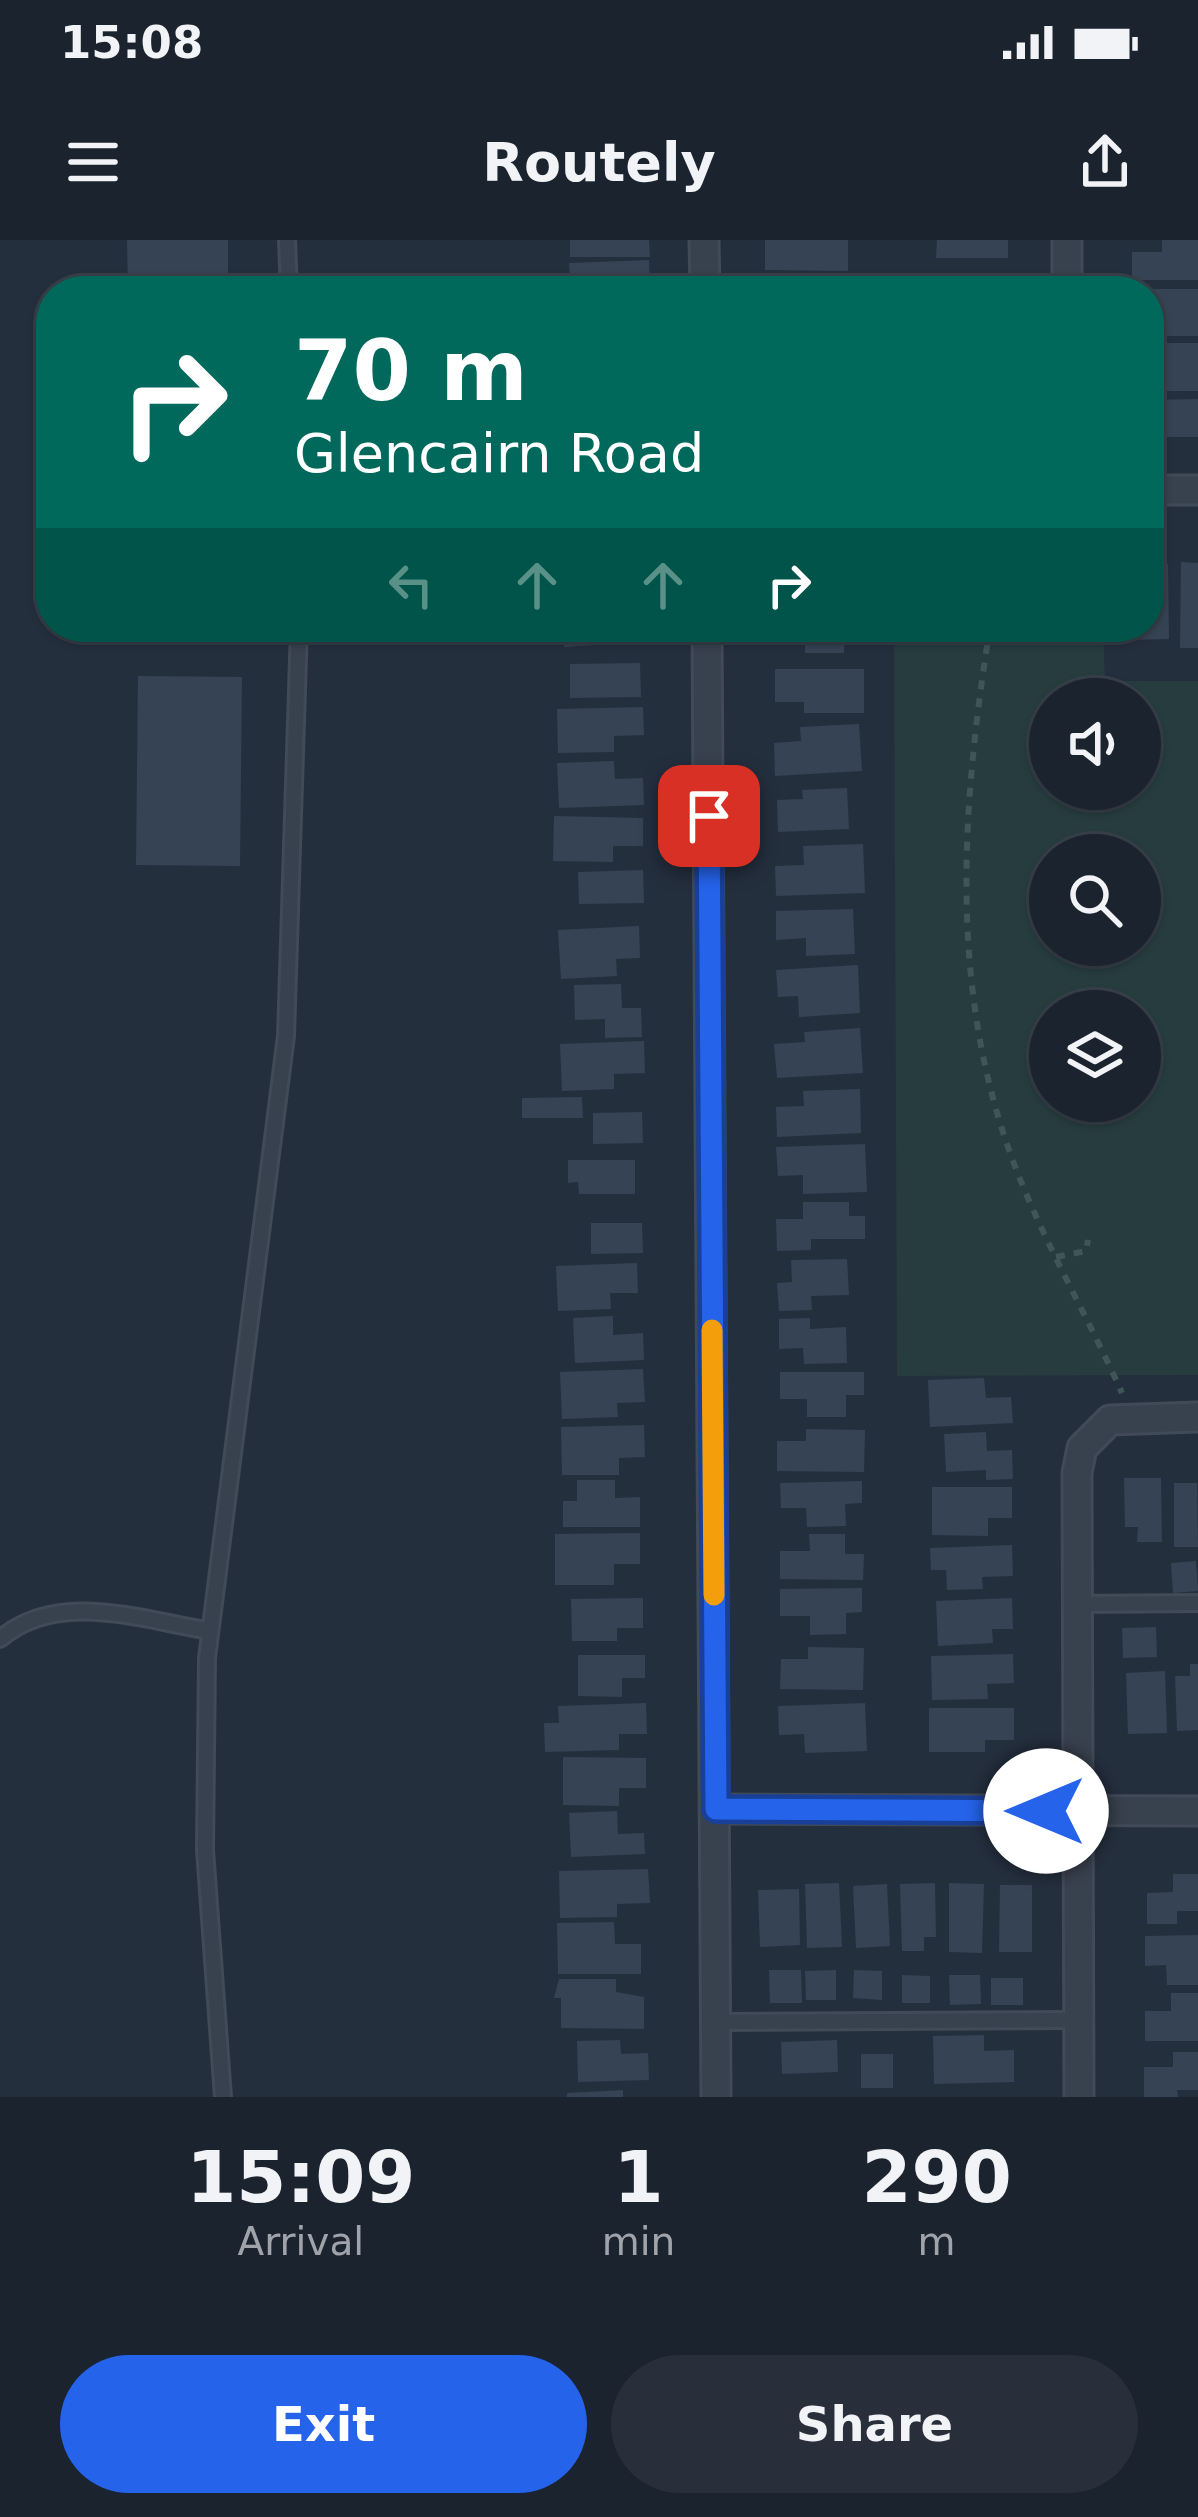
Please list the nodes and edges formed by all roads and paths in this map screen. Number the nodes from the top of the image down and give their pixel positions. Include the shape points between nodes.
1 (287, 240) edge
2 (704, 240) edge
3 (1067, 240) edge
4 (288, 276) edge
5 (705, 276) edge
6 (1067, 276) edge
7 (1164, 490) edge
8 (1198, 490) edge
9 (299, 642) edge
10 (707, 642) edge
11 (989, 642) edge
12 (1088, 1240) dead end
13 (1056, 1257) junction
14 (1198, 1417) edge
15 (1133, 1418) junction
16 (1074, 1604) junction
17 (1198, 1604) edge
18 (210, 1631) junction
19 (0, 1639) edge
20 (716, 1809) junction
21 (1198, 1810) edge
22 (1080, 1811) junction
23 (1079, 2020) junction
24 (716, 2022) junction
25 (224, 2097) edge
26 (716, 2097) edge
27 (1079, 2097) edge

1 - 4 lane
2 - 5 street
3 - 6 street
7 - 8 street
9 - 18 lane via 286,1036
10 - 20 street
11 - 13 path via 963,926 993,1094
12 - 13 path via 1086,1251
13 - 15 path
14 - 15 street
15 - 16 street via 1110,1420 1082,1448
16 - 17 lane
16 - 22 street
18 - 19 lane via 79,1609 23,1619
18 - 25 lane via 206,1850
20 - 22 street
20 - 24 street
21 - 22 street
22 - 23 street
23 - 24 lane
23 - 27 street
24 - 26 street

